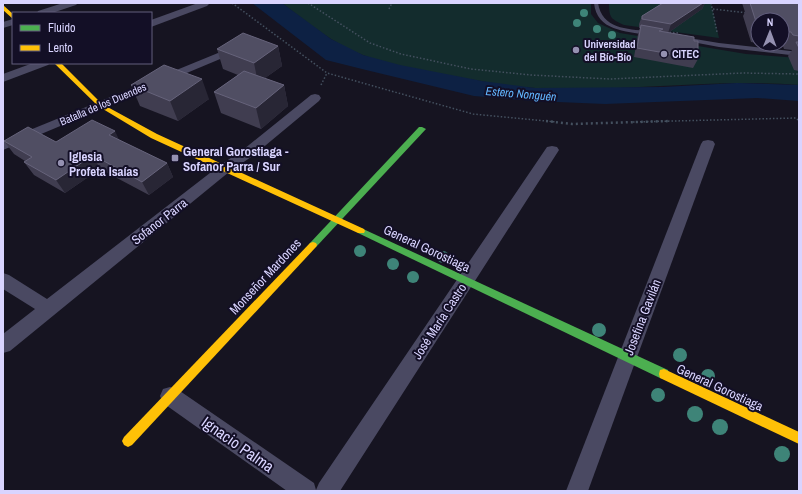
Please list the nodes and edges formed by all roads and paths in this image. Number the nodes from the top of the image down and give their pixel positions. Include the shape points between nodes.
1 (73, 3) edge
2 (232, 3) edge
3 (308, 3) edge
4 (392, 3) edge
5 (596, 3) edge
6 (711, 3) edge
7 (204, 4) dead end
8 (3, 7) edge
9 (389, 9) dead end
10 (712, 9) junction
11 (45, 12) edge
12 (750, 13) edge
13 (12, 16) edge
14 (152, 24) edge
15 (656, 35) edge
16 (719, 38) dead end
17 (680, 39) edge
18 (247, 44) edge
19 (799, 54) edge
20 (41, 64) edge
21 (58, 64) edge
22 (799, 74) edge
23 (3, 78) edge
24 (315, 98) dead end
25 (100, 105) junction
26 (798, 119) edge
27 (422, 129) dead end
28 (708, 144) dead end
29 (3, 146) edge
30 (552, 150) dead end
31 (224, 169) junction
32 (336, 220) junction
33 (3, 280) edge
34 (466, 280) junction
35 (48, 309) junction
36 (3, 345) edge
37 (627, 357) junction
38 (170, 396) junction
39 (799, 438) edge
40 (128, 441) dead end
41 (306, 491) edge
42 (327, 491) edge
43 (577, 491) edge

1 - 11 street
2 - 26 path via 327,73 474,114 572,124
3 - 22 path via 370,43 401,54 471,68 531,75 610,79 743,73
4 - 9 path
5 - 15 lane via 596,12 600,19 610,25
6 - 10 path
7 - 14 street
8 - 13 street
10 - 12 path
10 - 16 path
17 - 19 lane
18 - 25 street, Batalla de los Duendes
20 - 23 street
21 - 25 street, General Gorostiaga
24 - 31 street, Sofanor Parra
25 - 29 street, Batalla de los Duendes
25 - 31 street, General Gorostiaga via 154,136
27 - 32 street, Monseñor Mardones
28 - 37 street, Josefina Gavilán
30 - 34 street, José María Castro
31 - 32 street, General Gorostiaga
31 - 35 street, Sofanor Parra
32 - 34 street, General Gorostiaga
32 - 38 street, Monseñor Mardones
33 - 35 street
34 - 37 street, General Gorostiaga
34 - 42 street, José María Castro
35 - 36 street, Sofanor Parra
37 - 39 street, General Gorostiaga
37 - 43 street, Josefina Gavilán
38 - 40 street, Monseñor Mardones
38 - 41 street, Ignacio Palma

